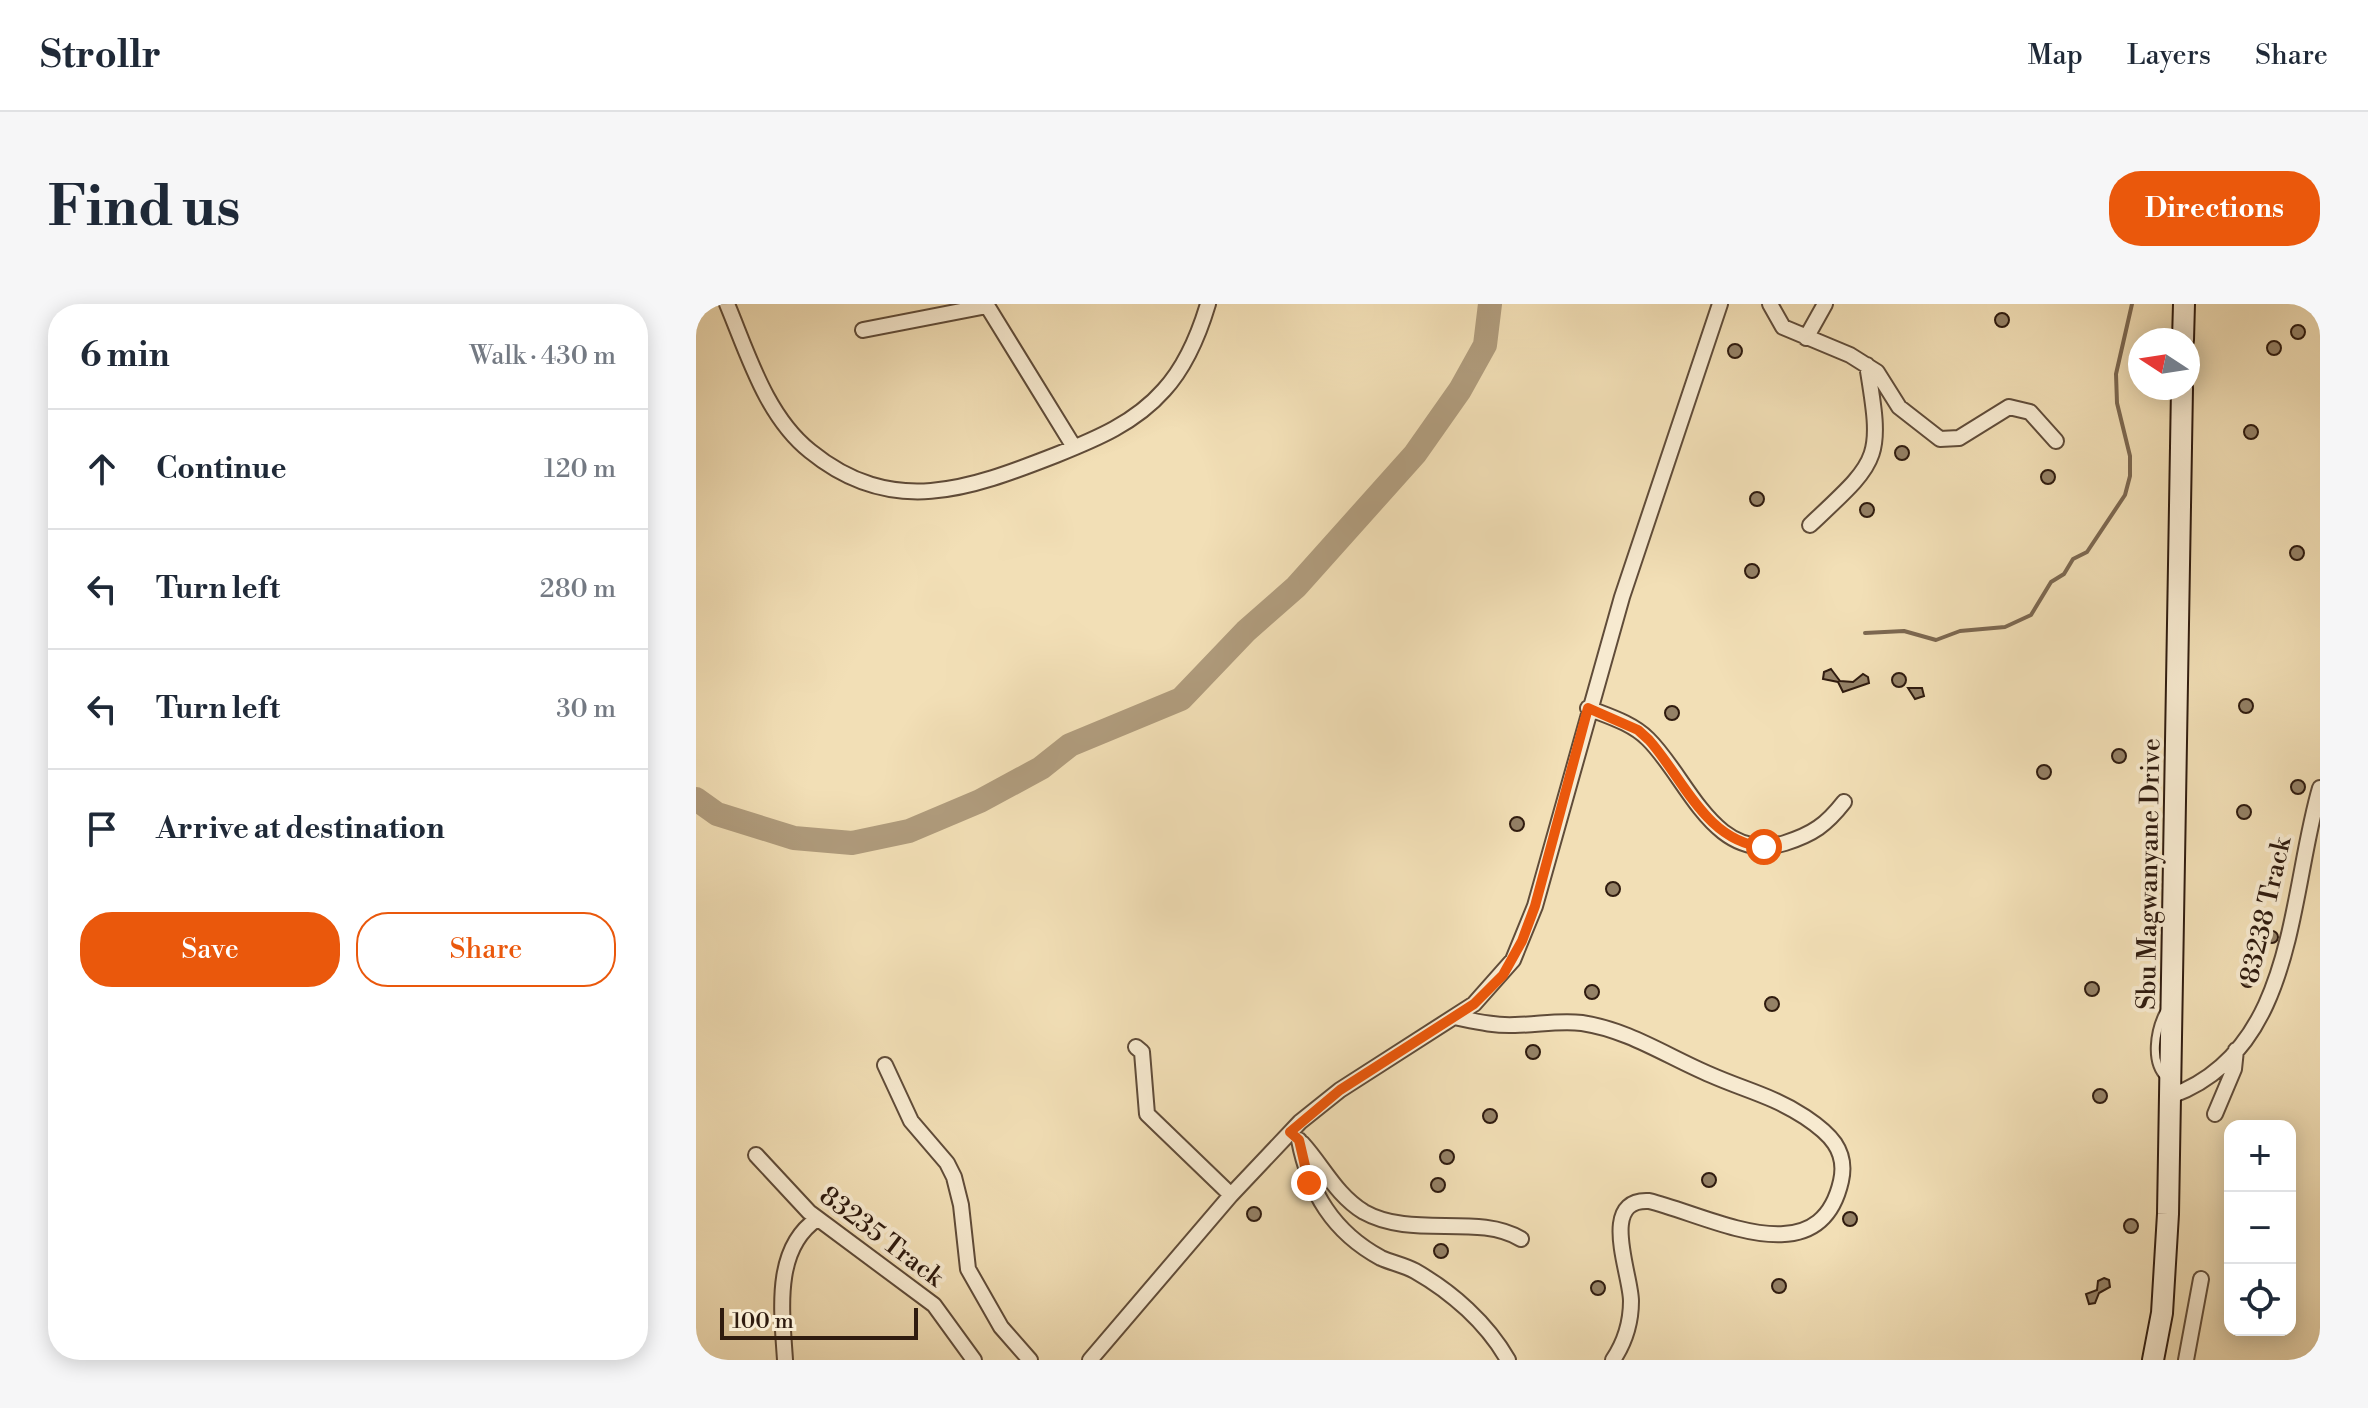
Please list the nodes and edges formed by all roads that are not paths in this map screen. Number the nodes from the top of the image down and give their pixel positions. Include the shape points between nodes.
1 (727, 304) edge
2 (1208, 304) edge
3 (1720, 304) edge
4 (1770, 304) edge
5 (1825, 304) edge
6 (2184, 304) edge
7 (986, 305) edge
8 (2183, 328) edge
9 (863, 330) dead end
10 (1806, 338) junction
11 (1867, 365) junction
12 (2182, 400) edge
13 (2056, 441) dead end
14 (1074, 447) junction
15 (1810, 525) dead end
16 (1588, 708) junction
17 (2320, 788) edge
18 (1844, 802) dead end
19 (1454, 1017) junction
20 (1136, 1047) dead end
21 (2236, 1050) junction
22 (885, 1065) dead end
23 (2171, 1089) junction
24 (2215, 1114) dead end
25 (1294, 1136) junction
26 (756, 1155) dead end
27 (1231, 1195) junction
28 (817, 1219) junction
29 (1521, 1239) dead end
30 (2201, 1279) dead end
31 (785, 1360) edge
32 (974, 1360) edge
33 (1030, 1360) edge
34 (1090, 1360) edge
35 (1508, 1360) edge
36 (1613, 1360) edge
37 (2153, 1360) edge
38 (2186, 1360) edge

1 - 14 street via 762,385 794,435 824,462 864,481 943,492 983,483
2 - 14 street via 1187,357 1166,389 1125,423
3 - 16 street
4 - 10 street via 1783,327
5 - 10 street
6 - 8 main road
7 - 9 street
7 - 14 street
10 - 11 street
11 - 13 street via 1899,407 1940,439 1959,438 2009,407 2030,412
11 - 15 street via 1877,427 1875,453 1855,483
12 - 23 main road, Sbu Magwanyane Drive
16 - 18 street via 1638,730 1719,830 1743,843 1776,845 1808,836 1825,826
16 - 19 street via 1522,941 1503,975
17 - 21 street, 83238 Track via 2276,983
19 - 25 street via 1340,1090
19 - 36 street via 1500,1025 1578,1023 1623,1034 1723,1081 1776,1099 1837,1144 1843,1170 1832,1206 1800,1234 1756,1232 1649,1201 1633,1204 1620,1229 1630,1316
20 - 27 street via 1142,1052 1147,1114
21 - 23 street, 83238 Track via 2210,1077
21 - 24 street via 2234,1069
22 - 33 street via 911,1121 954,1177 968,1269 1001,1327
23 - 37 main road, Sbu Magwanyane Drive via 2162,1313
25 - 27 street
25 - 29 street via 1340,1191 1376,1217 1458,1229 1498,1228
25 - 35 street via 1309,1183 1327,1214 1375,1254 1421,1275 1471,1311
26 - 28 street, 83235 Track
27 - 34 street
28 - 31 street via 798,1235 788,1254
28 - 32 street, 83235 Track via 934,1305
30 - 38 street

